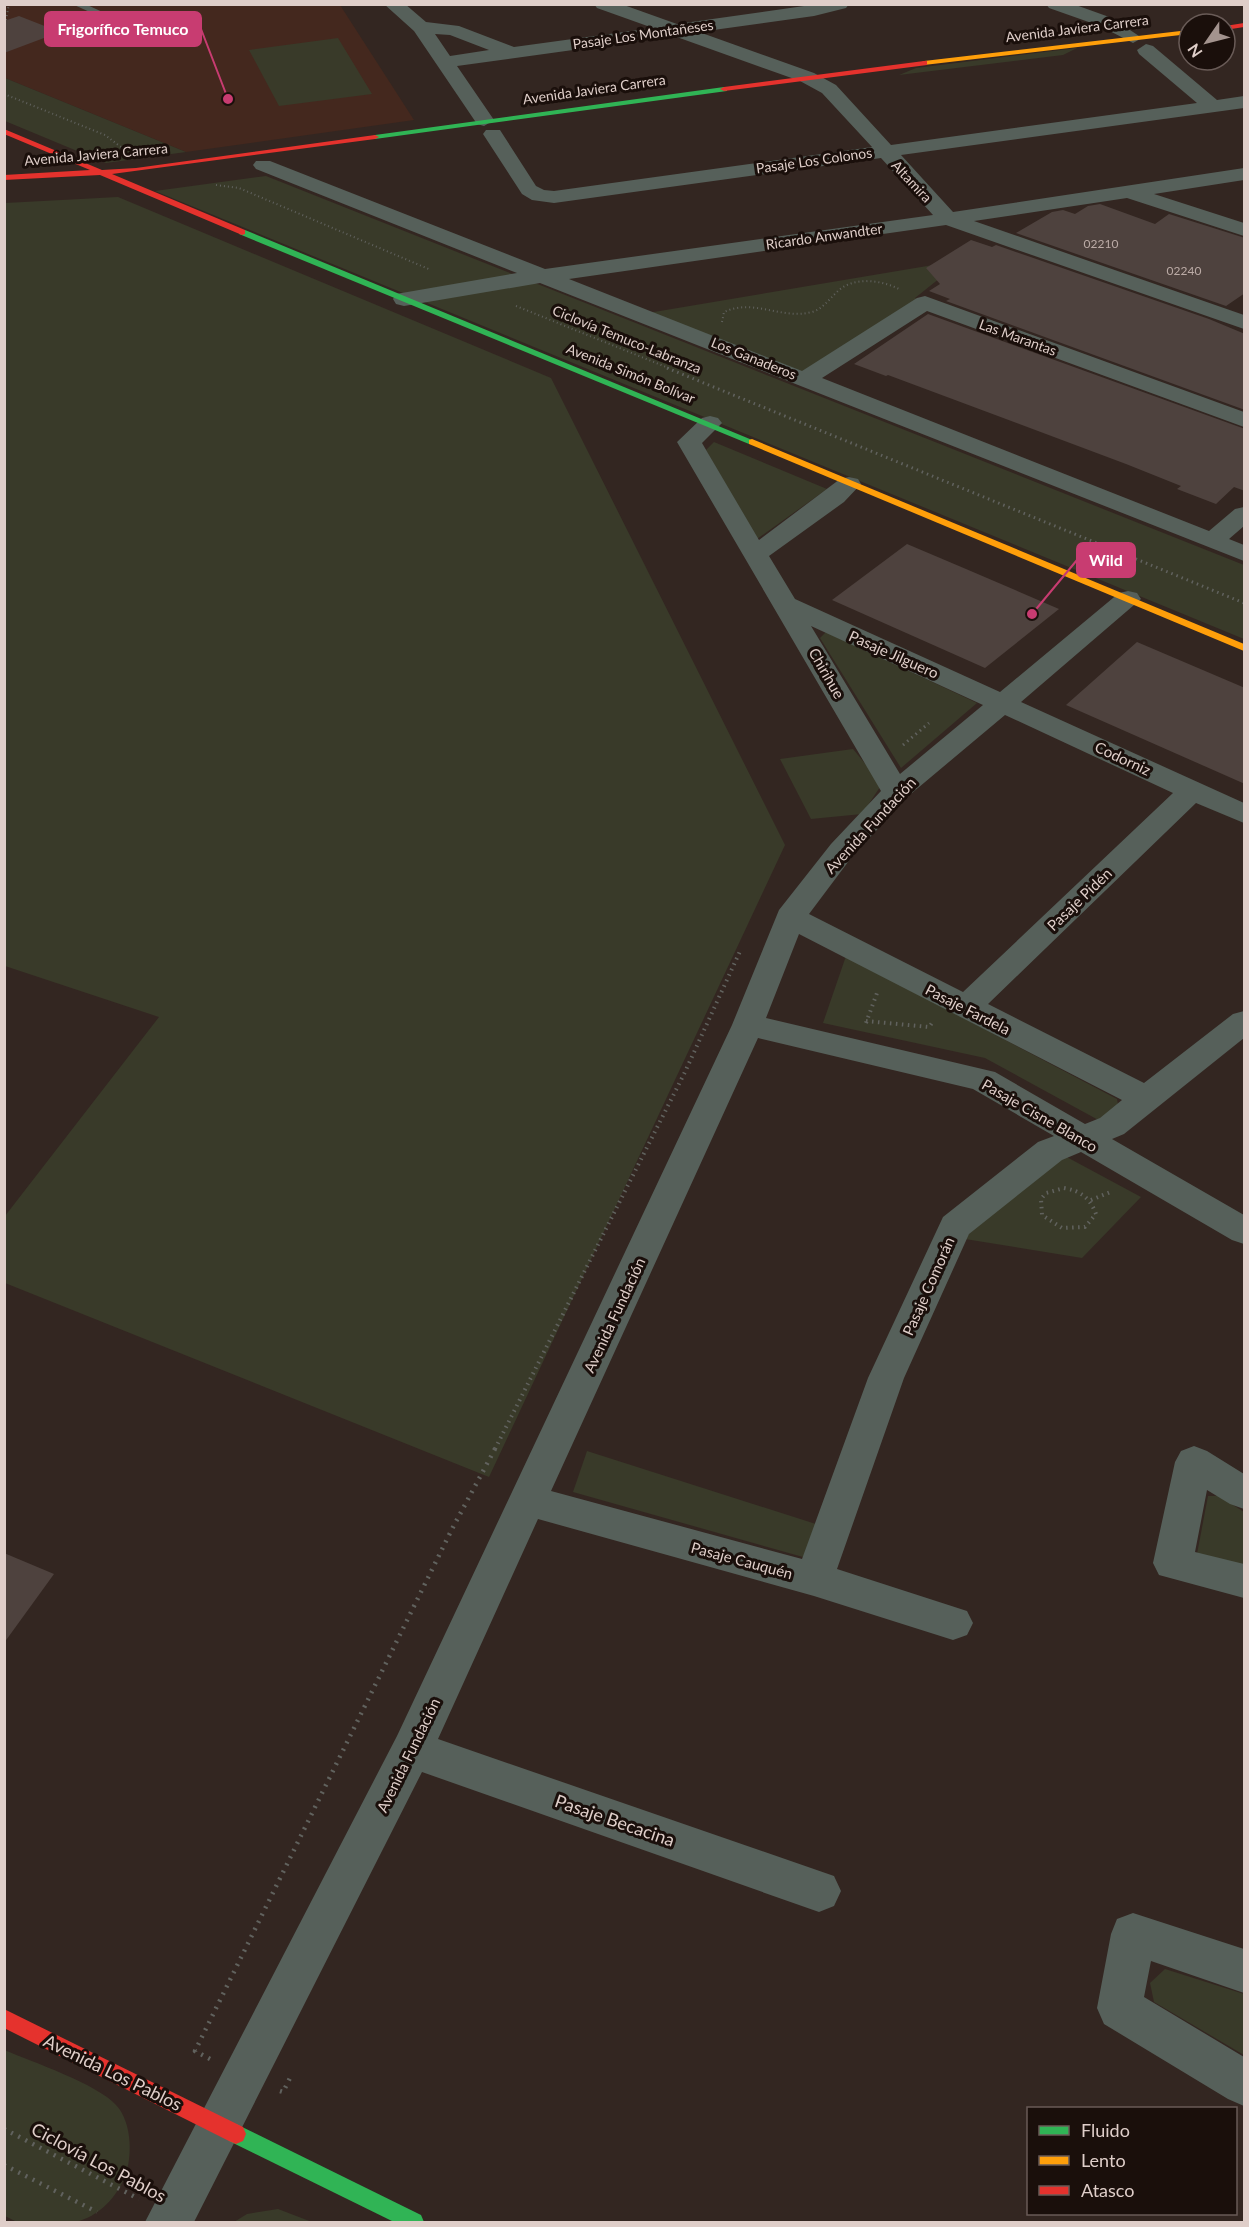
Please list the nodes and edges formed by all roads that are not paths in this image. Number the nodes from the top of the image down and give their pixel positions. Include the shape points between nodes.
1 (76, 4) edge
2 (393, 4) edge
3 (603, 4) edge
4 (840, 4) edge
5 (1055, 4) edge
6 (124, 24) dead end
7 (421, 27) junction
8 (674, 30) junction
9 (1177, 35) edge
10 (1139, 44) junction
11 (1177, 45) edge
12 (511, 52) junction
13 (445, 62) junction
14 (807, 77) junction
15 (829, 89) junction
16 (1245, 102) edge
17 (1212, 106) junction
18 (488, 127) junction
19 (4, 130) edge
20 (292, 147) junction
21 (884, 150) junction
22 (262, 165) junction
23 (100, 174) junction
24 (1245, 174) edge
25 (4, 178) edge
26 (122, 183) junction
27 (4, 190) edge
28 (1128, 191) junction
29 (948, 219) junction
30 (1245, 230) edge
31 (541, 276) junction
32 (404, 299) junction
33 (1245, 322) edge
34 (804, 379) junction
35 (1245, 420) edge
36 (710, 423) junction
37 (849, 484) junction
38 (1245, 514) edge
39 (1212, 541) junction
40 (756, 554) junction
41 (1245, 554) edge
42 (1128, 599) junction
43 (787, 605) junction
44 (1245, 648) edge
45 (1001, 702) junction
46 (1192, 791) junction
47 (896, 792) junction
48 (1245, 814) edge
49 (790, 917) junction
50 (965, 1008) junction
51 (1244, 1023) edge
52 (748, 1025) junction
53 (1147, 1099) junction
54 (1082, 1139) junction
55 (1245, 1231) edge
56 (1245, 1493) edge
57 (529, 1501) junction
58 (814, 1580) junction
59 (1245, 1581) edge
60 (953, 1623) dead end
61 (412, 1749) junction
62 (819, 1891) dead end
63 (1245, 1971) edge
64 (4, 2018) edge
65 (1245, 2084) edge
66 (221, 2126) junction
67 (170, 2220) edge
68 (414, 2223) edge

1 - 6 lane
2 - 7 street
3 - 8 street, Altamira
4 - 8 street, Pasaje Los Montañeses
5 - 10 street via 1106,22
7 - 12 street via 453,30
7 - 13 street
8 - 12 street, Pasaje Los Montañeses
8 - 14 street, Altamira
9 - 10 main road, Avenida Javiera Carrera
10 - 11 main road, Avenida Javiera Carrera
10 - 14 main road, Avenida Javiera Carrera
10 - 15 main road, Avenida Javiera Carrera via 1117,54
10 - 17 street
12 - 13 street, Pasaje Los Montañeses
13 - 18 street
14 - 15 street, Altamira
14 - 18 main road, Avenida Javiera Carrera
15 - 18 main road, Avenida Javiera Carrera
15 - 21 street, Altamira
16 - 17 street, Pasaje Los Colonos
17 - 21 street, Pasaje Los Colonos
18 - 20 main road, Avenida Javiera Carrera
18 - 21 street, Pasaje Los Colonos via 529,190 538,196 554,197
18 - 22 main road, Avenida Javiera Carrera
19 - 23 main road, Avenida Simón Bolívar
20 - 22 main road via 270,156
20 - 23 main road, Avenida Javiera Carrera
21 - 29 street, Altamira
22 - 26 main road, Avenida Javiera Carrera
22 - 31 street, Los Ganaderos
23 - 25 main road, Avenida Javiera Carrera
23 - 26 main road, Avenida Simón Bolívar
24 - 28 street, Ricardo Anwandter
26 - 27 main road, Avenida Javiera Carrera
26 - 32 main road, Avenida Simón Bolívar
28 - 29 street, Ricardo Anwandter
28 - 30 street
29 - 31 street, Ricardo Anwandter
29 - 33 street, Altamira
31 - 32 street, Ricardo Anwandter
31 - 34 street, Los Ganaderos
32 - 36 main road, Avenida Simón Bolívar
34 - 35 street, Las Marantas via 925,303
34 - 39 street, Los Ganaderos
36 - 37 main road, Avenida Simón Bolívar
36 - 40 street, Chirihue via 689,442
37 - 40 street
37 - 42 main road, Avenida Simón Bolívar
38 - 39 street
39 - 41 street, Los Ganaderos
40 - 43 street, Chirihue
42 - 44 main road, Avenida Simón Bolívar
42 - 45 street, Avenida Fundación
43 - 45 street, Pasaje Jilguero
43 - 47 street, Chirihue
45 - 46 street, Codorniz
45 - 47 street, Avenida Fundación
46 - 48 street, Codorniz
46 - 50 street, Pasaje Pidén
47 - 49 street, Avenida Fundación via 841,851
49 - 50 street, Pasaje Fardela
49 - 52 street, Avenida Fundación
50 - 53 street, Pasaje Fardela
51 - 53 street, Pasaje Comorán
52 - 54 street, Pasaje Cisne Blanco via 983,1080
52 - 57 street, Avenida Fundación
53 - 54 street, Pasaje Comorán via 1112,1126
54 - 55 street, Pasaje Cisne Blanco
54 - 58 street, Pasaje Comorán via 1050,1151 955,1226 886,1378
56 - 59 street via 1194,1462 1173,1563
57 - 58 street, Pasaje Cauquén
57 - 61 street, Avenida Fundación
58 - 60 street, Pasaje Cauquén
61 - 62 street, Pasaje Becacina
61 - 66 street, Avenida Fundación
63 - 65 street via 1133,1934 1120,2008
64 - 66 main road, Avenida Los Pablos
66 - 67 street
66 - 68 main road, Avenida Los Pablos

